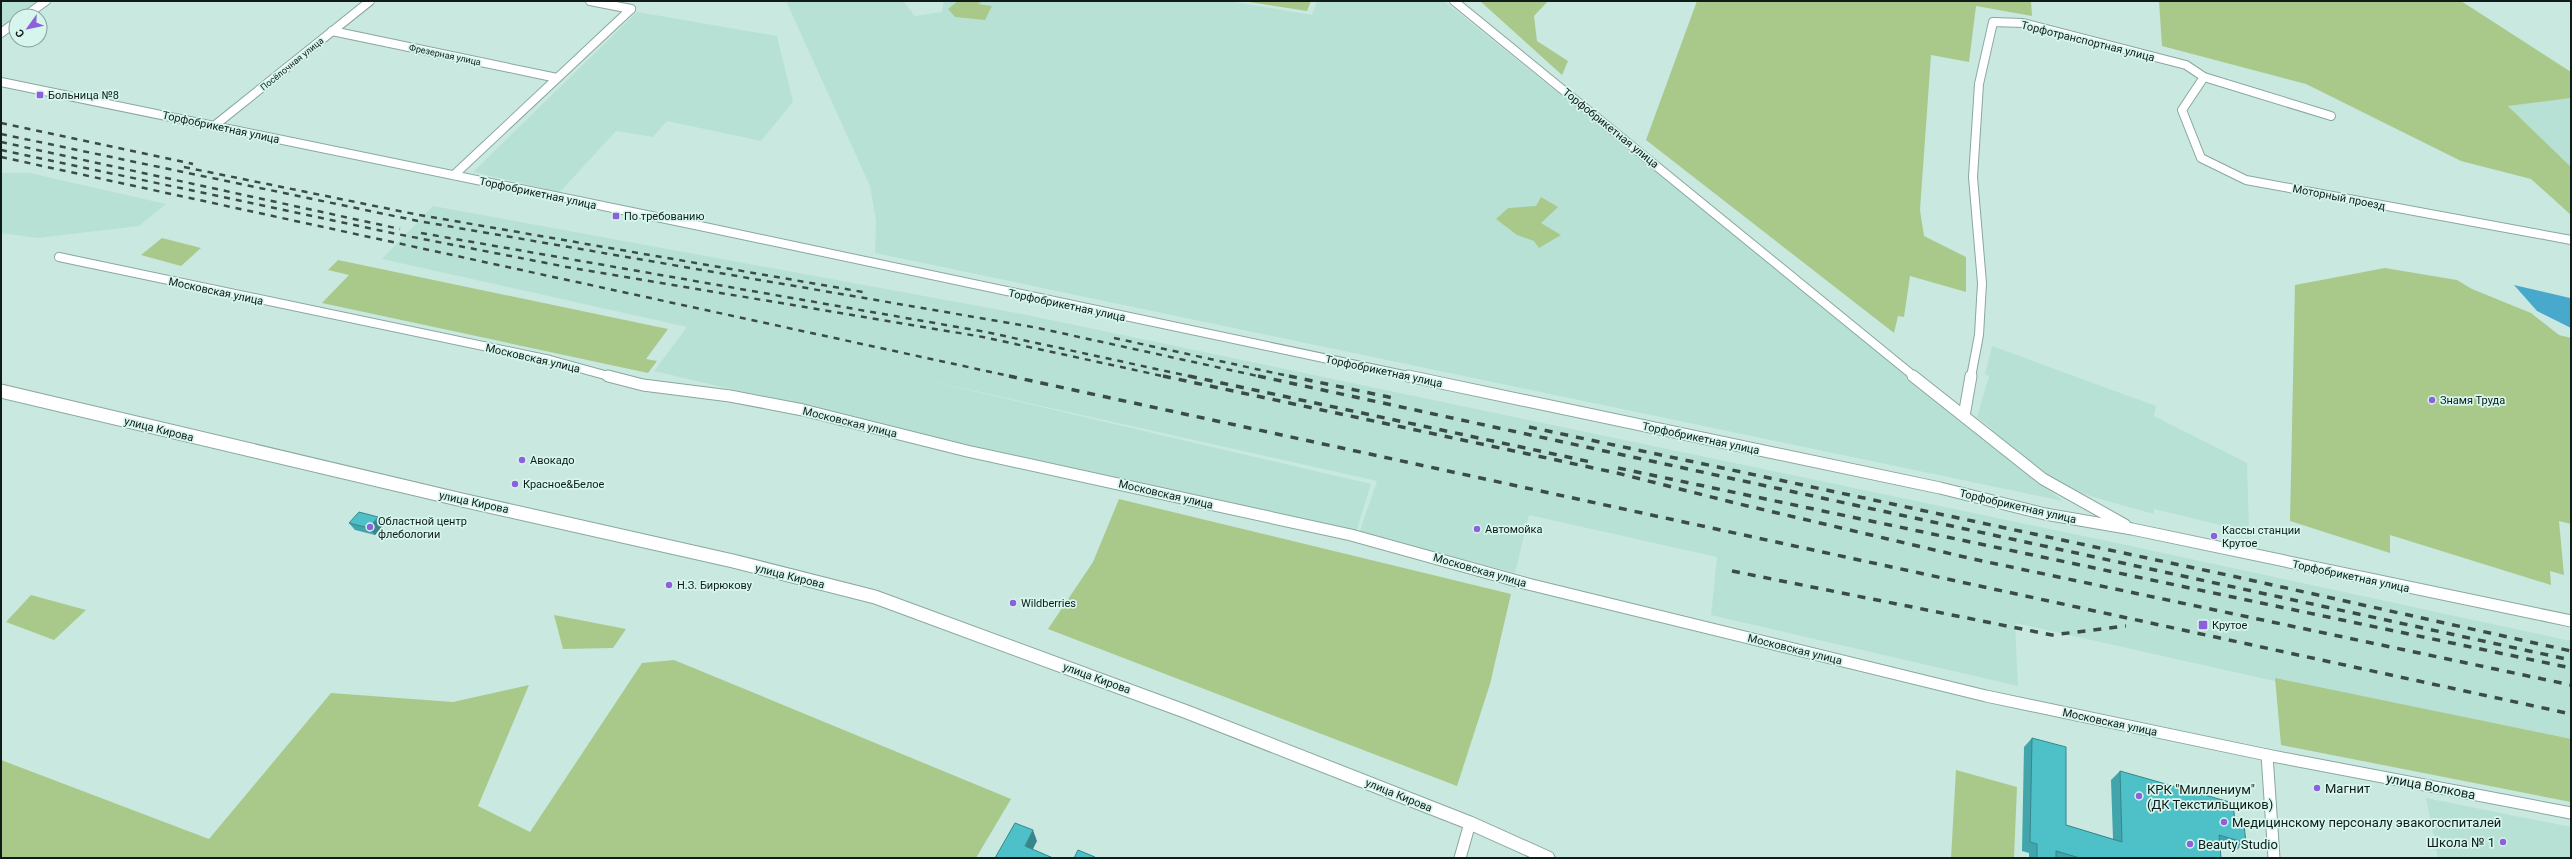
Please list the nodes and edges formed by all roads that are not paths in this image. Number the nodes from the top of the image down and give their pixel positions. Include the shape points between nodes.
1 (46, 1) edge
2 (370, 1) edge
3 (590, 1) edge
4 (1454, 1) edge
5 (36, 8) edge
6 (332, 31) junction
7 (2204, 77) junction
8 (557, 78) junction
9 (1, 82) edge
10 (2331, 116) dead end
11 (214, 126) junction
12 (454, 175) junction
13 (2571, 240) edge
14 (59, 257) dead end
15 (1, 391) edge
16 (1964, 416) junction
17 (2132, 529) junction
18 (2571, 621) edge
19 (2267, 755) junction
20 (2571, 813) edge
21 (1470, 823) junction
22 (1460, 858) edge
23 (1548, 858) edge
24 (2274, 858) edge

1 - 5 street
2 - 6 street, Посёлочная улица
3 - 8 street via 631,9
4 - 16 street, Торфобрикетная улица
6 - 8 street, Фрезерная улица
6 - 11 street, Посёлочная улица
7 - 10 street, Торфотранспортная улица
7 - 13 street, Моторный проезд via 2182,110 2201,158 2246,180
7 - 16 street, Торфотранспортная улица via 2186,65 2023,24 1993,22 1979,84 1973,177 1982,283 1979,335
8 - 12 street
9 - 11 street, Торфобрикетная улица
11 - 12 street, Торфобрикетная улица
12 - 17 street, Торфобрикетная улица via 1940,488 2045,514
14 - 19 street, Московская улица via 550,360 642,385 730,396 803,410 967,451 1350,535 1528,584 1986,696
15 - 21 street, улица Кирова via 456,499 733,561 875,597 1187,712
16 - 17 street, Торфобрикетная улица via 2043,479
17 - 18 street, Торфобрикетная улица
19 - 20 street, улица Волкова
19 - 24 street
21 - 22 street
21 - 23 street, улица Кирова

